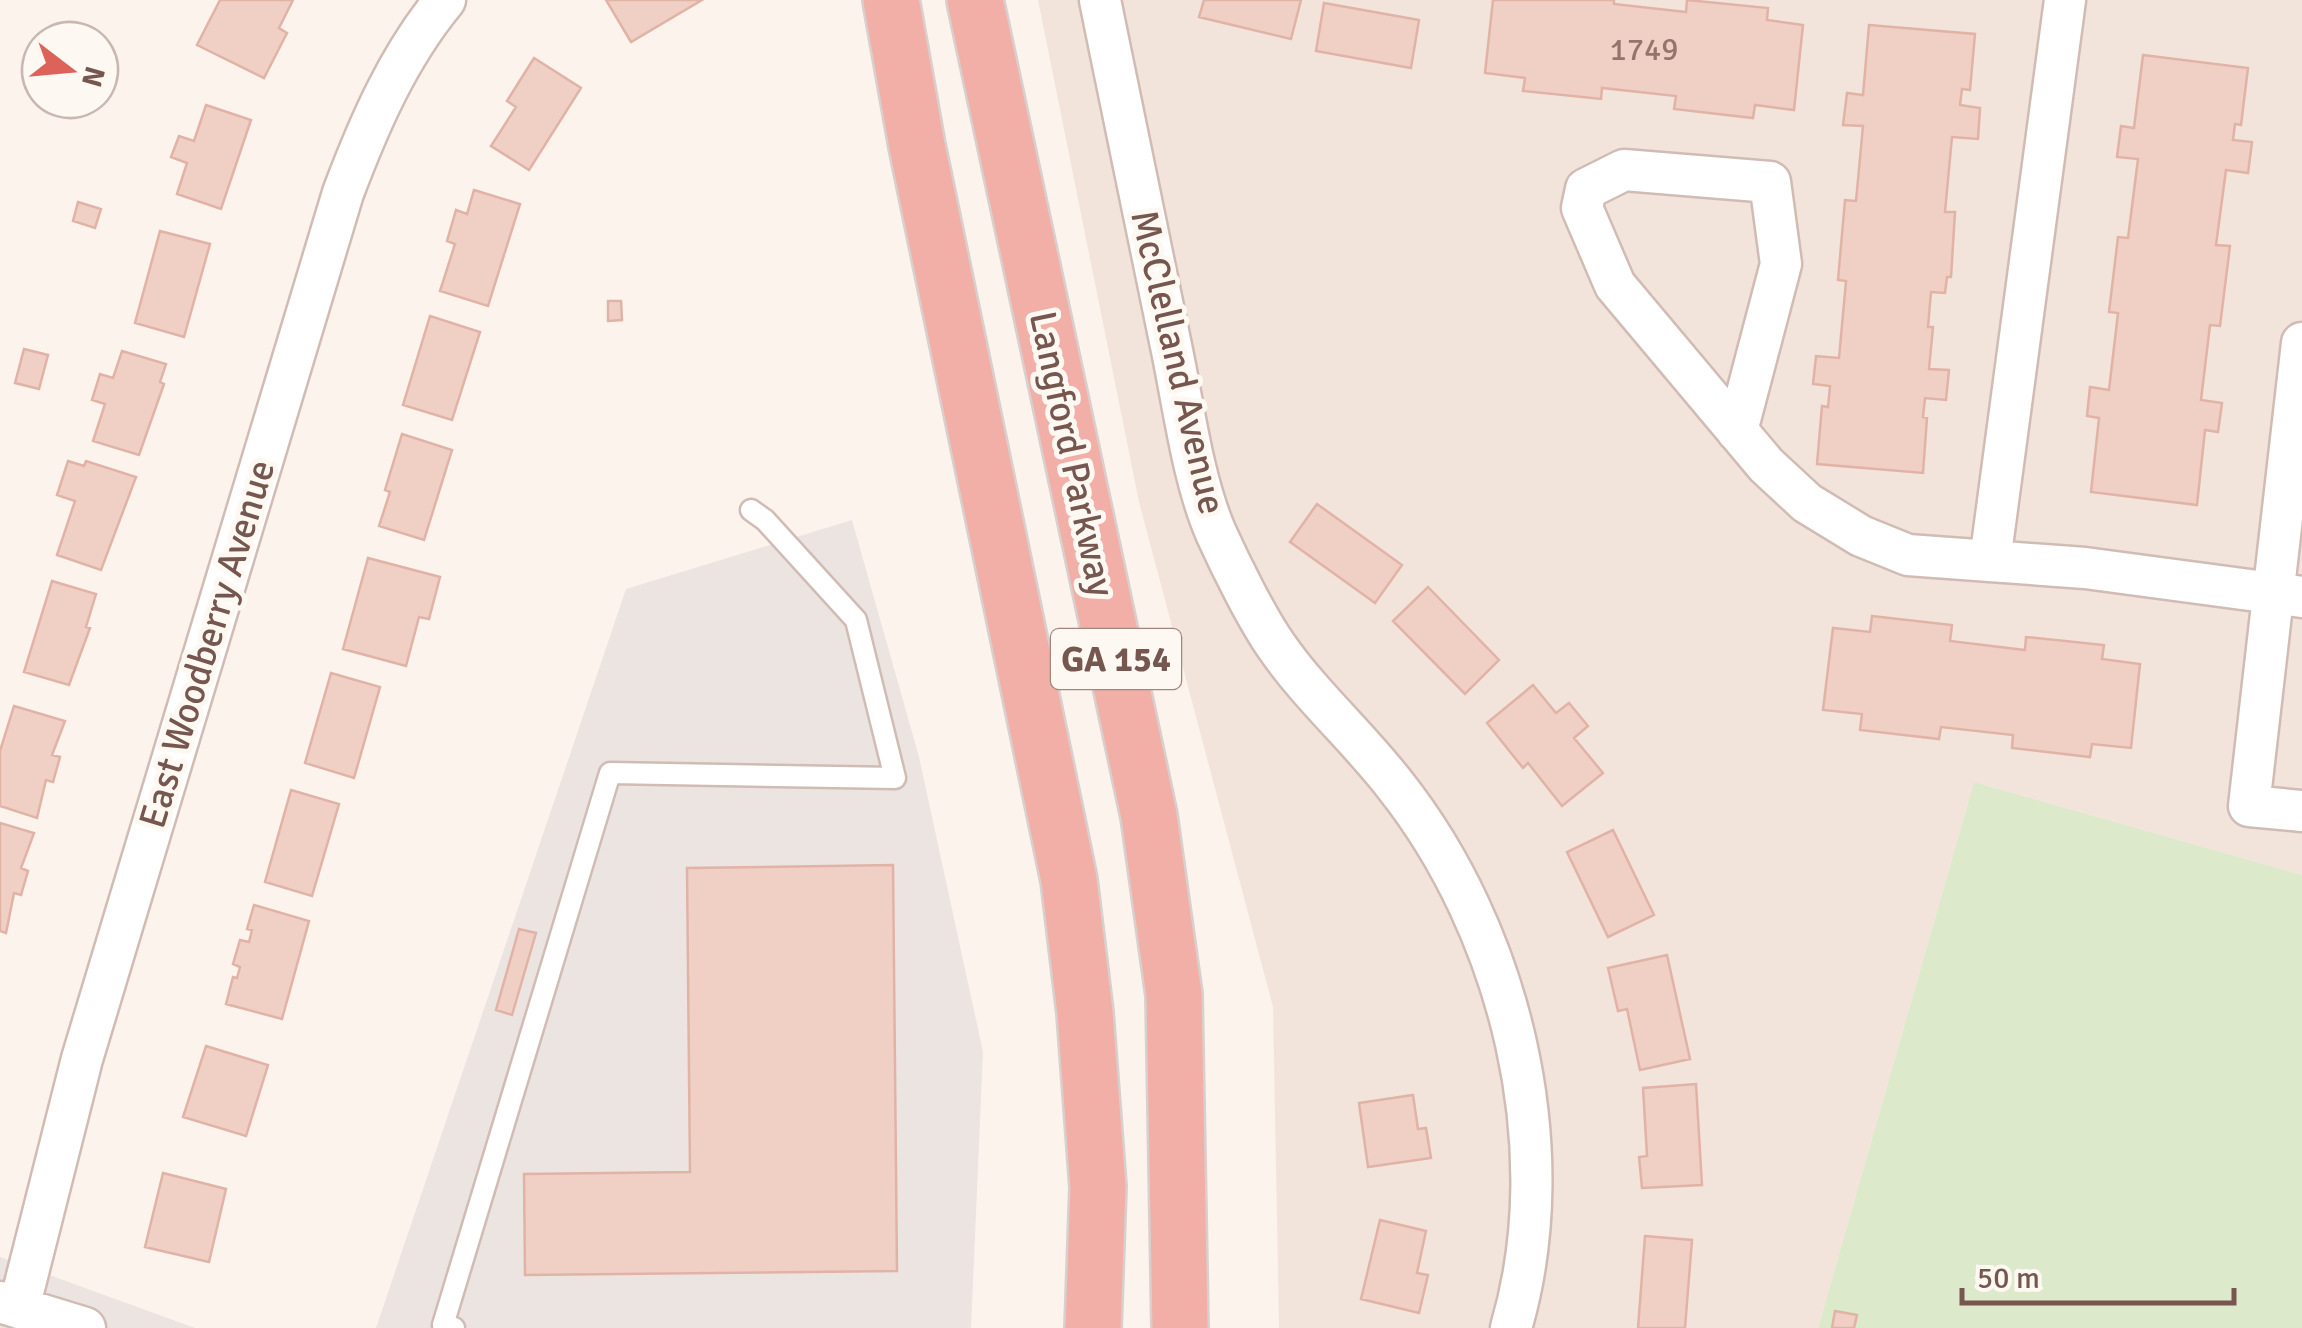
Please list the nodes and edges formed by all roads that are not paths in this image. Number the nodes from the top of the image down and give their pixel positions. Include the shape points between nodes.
1 (446, 0) edge
2 (891, 0) edge
3 (975, 0) edge
4 (1100, 0) edge
5 (2065, 0) edge
6 (2302, 343) edge
7 (1737, 430) junction
8 (751, 510) dead end
9 (1990, 561) junction
10 (2287, 595) edge
11 (2302, 811) edge
12 (10, 1305) edge
13 (446, 1327) edge
14 (85, 1328) edge
15 (1093, 1328) edge
16 (1180, 1328) edge
17 (1511, 1328) edge

1 - 12 street, East Woodberry Avenue via 373,116 343,193
2 - 15 highway, GA 154 via 1069,880 1098,1187
3 - 16 highway, Langford Parkway / GA 154 via 1149,816 1174,995
4 - 17 street, McClelland Avenue via 1215,530 1276,646 1396,786 1452,869 1497,970 1524,1076 1532,1187
5 - 9 street
6 - 10 street
7 - 7 street via 1615,284 1582,208 1586,189 1624,170 1770,182 1781,264
7 - 9 street via 1807,503 1861,536 1908,556
8 - 13 lane via 856,620 895,778 610,772
9 - 10 street
10 - 11 street via 2249,806
12 - 14 street

